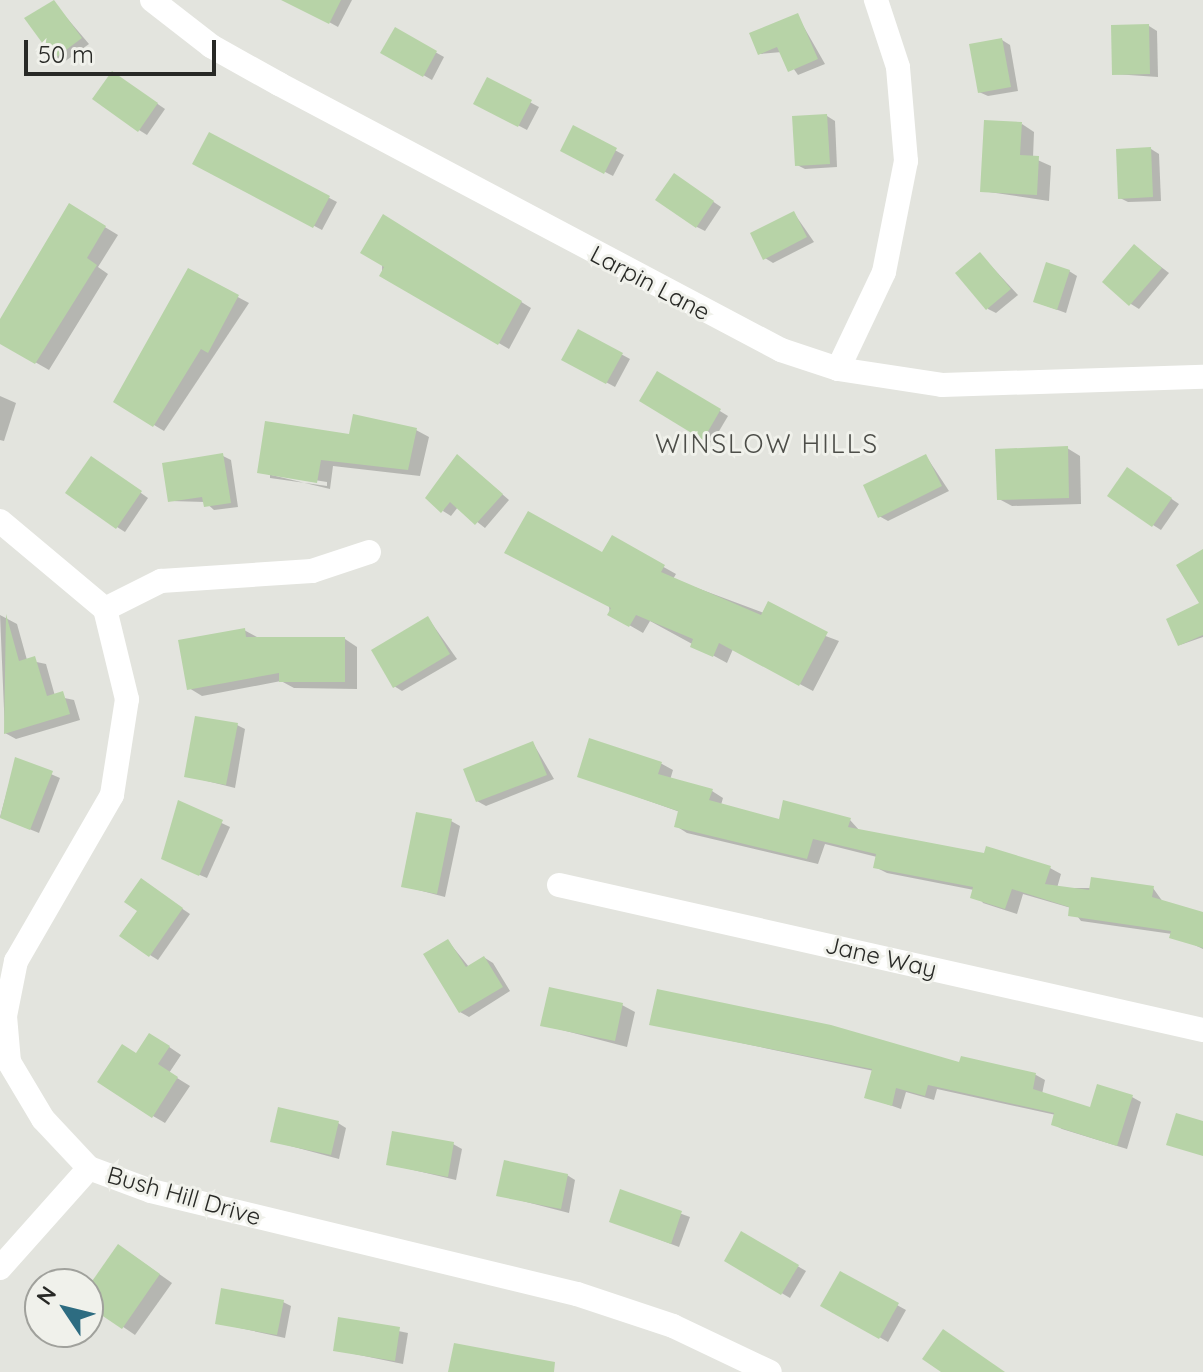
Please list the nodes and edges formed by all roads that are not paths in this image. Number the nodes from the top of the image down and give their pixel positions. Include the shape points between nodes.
1 (152, 0) edge
2 (876, 0) edge
3 (838, 369) junction
4 (1203, 377) edge
5 (0, 521) edge
6 (369, 552) dead end
7 (105, 609) junction
8 (559, 885) dead end
9 (1203, 1030) edge
10 (89, 1168) junction
11 (0, 1268) edge
12 (770, 1372) edge

1 - 3 street, Larpin Lane via 211,46 712,317
2 - 3 street via 898,67 906,161 884,272
3 - 4 street, Larpin Lane via 980,386
5 - 7 street
6 - 7 street via 312,571 161,581
7 - 10 street, Bush Hill Drive via 127,699 112,795 16,961 5,1016 9,1062 43,1119
8 - 9 street, Jane Way
10 - 11 street
10 - 12 street, Bush Hill Drive via 193,1202 577,1294 673,1326

